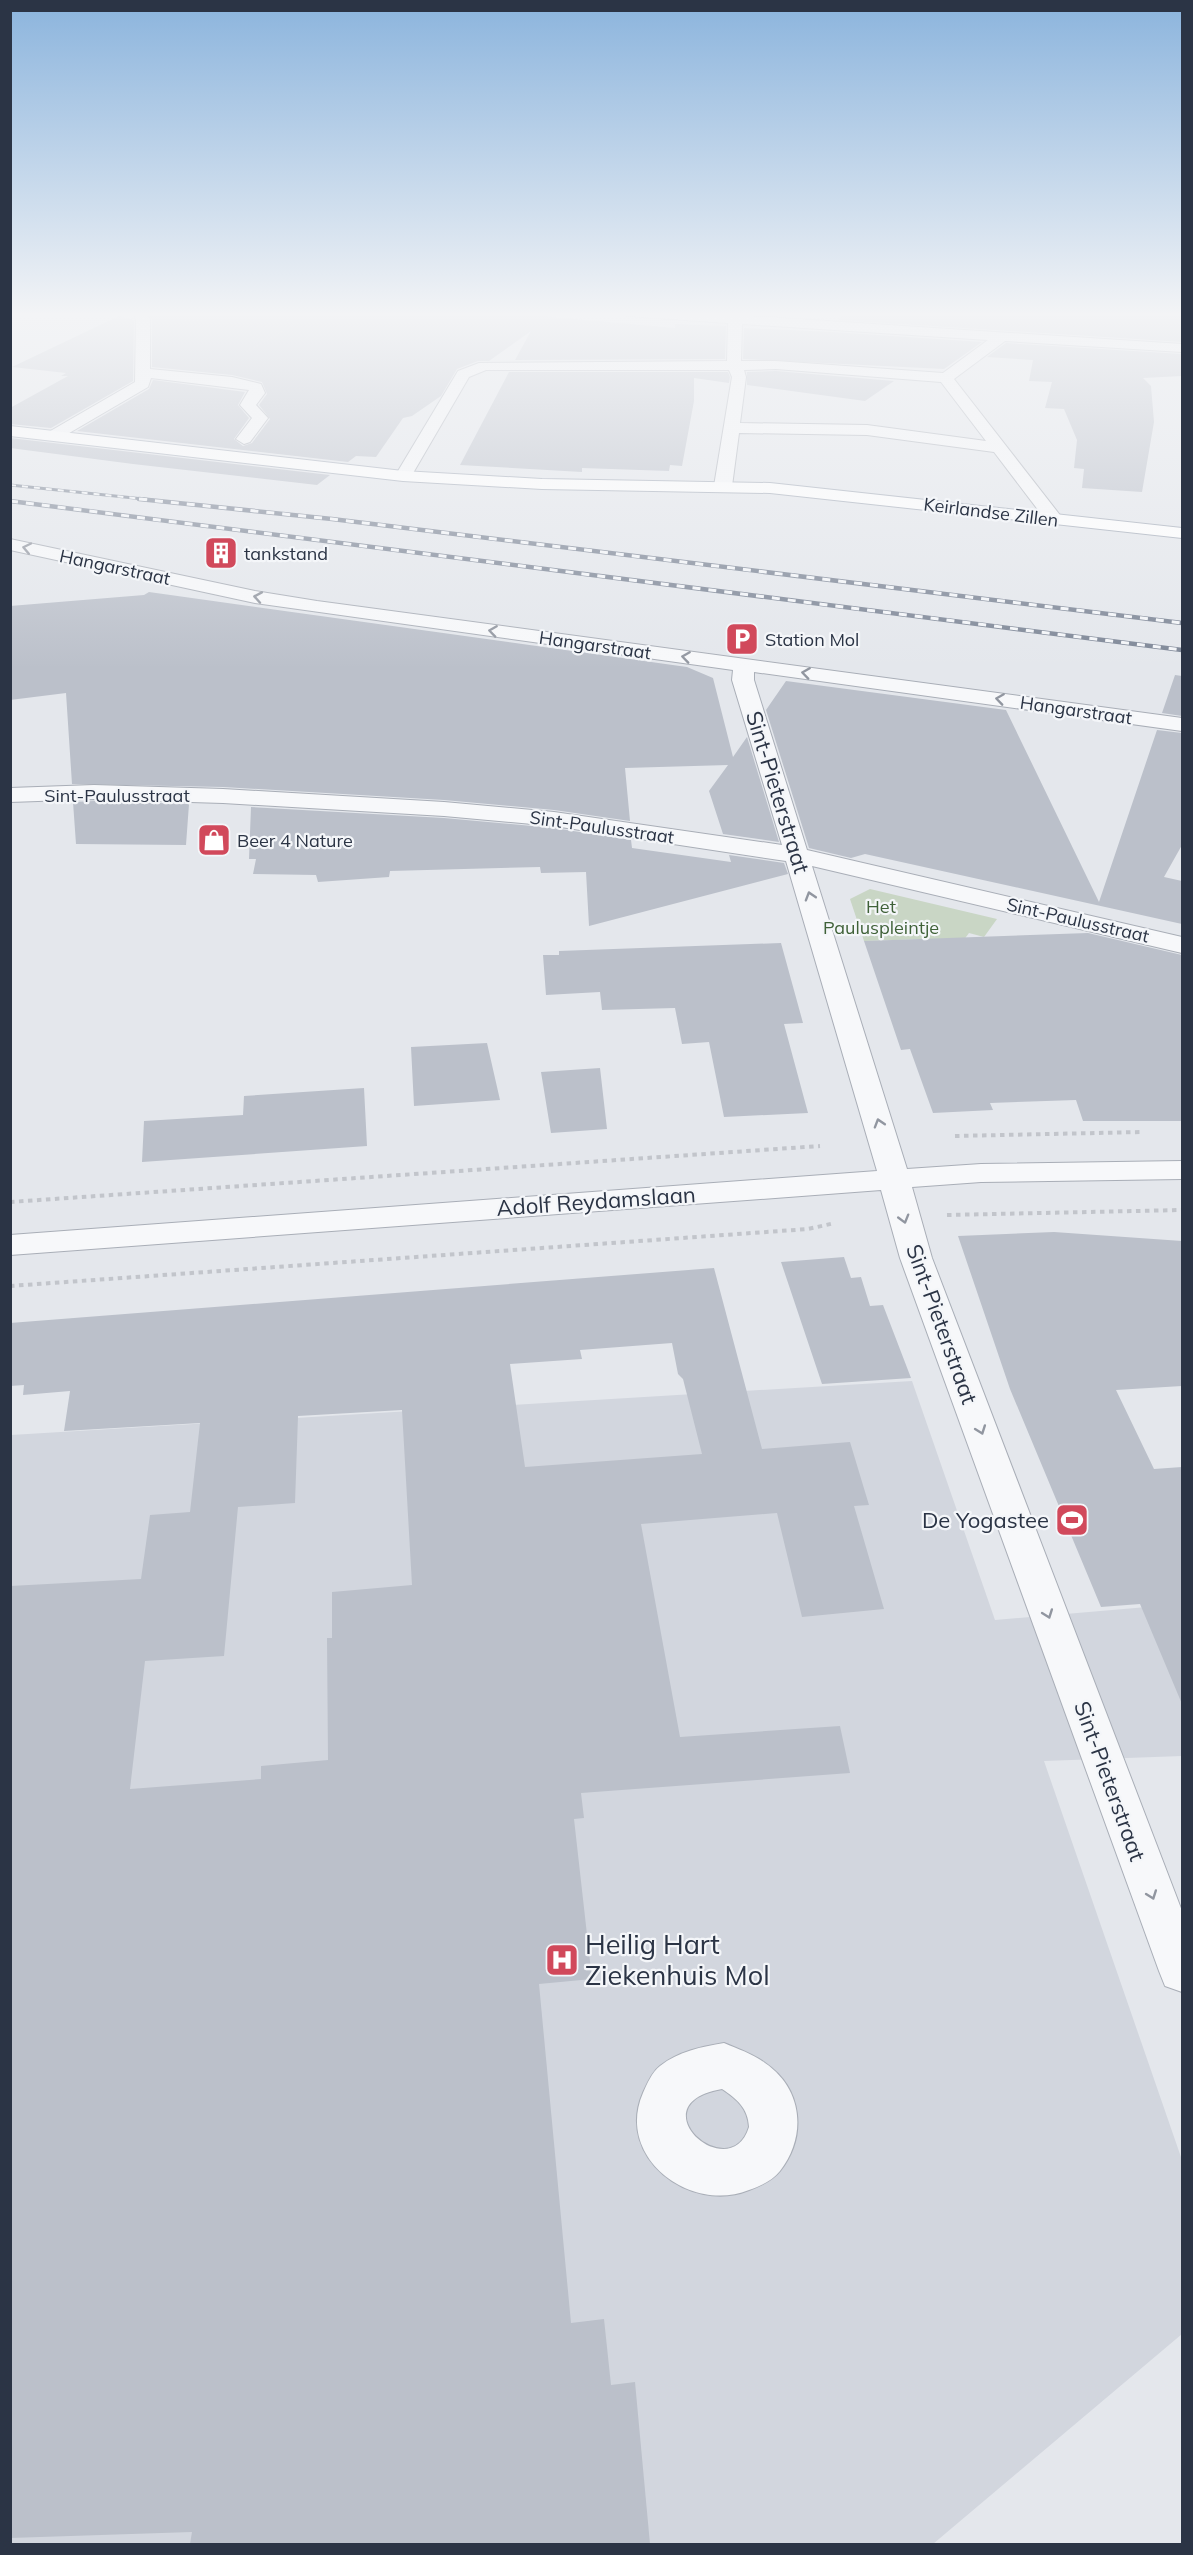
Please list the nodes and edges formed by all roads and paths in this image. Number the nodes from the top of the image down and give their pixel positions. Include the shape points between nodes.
1 (12, 431) edge
2 (61, 431) edge
3 (250, 431) edge
4 (429, 431) edge
5 (731, 431) edge
6 (868, 431) edge
7 (987, 431) edge
8 (53, 436) junction
9 (244, 439) dead end
10 (995, 442) junction
11 (403, 476) junction
12 (723, 486) junction
13 (1053, 519) junction
14 (1182, 533) edge
15 (10, 544) edge
16 (189, 564) dead end
17 (124, 569) junction
18 (263, 579) dead end
19 (285, 602) junction
20 (744, 665) junction
21 (1182, 724) edge
22 (10, 795) edge
23 (797, 855) junction
24 (1182, 945) edge
25 (1182, 1170) edge
26 (894, 1179) junction
27 (1182, 1210) edge
28 (903, 1216) junction
29 (10, 1245) edge
30 (10, 1286) edge
31 (1182, 1971) edge

1 - 8 main road, Keirlandse Zillen
2 - 8 street
3 - 9 street
4 - 11 street
5 - 12 street
6 - 10 street
7 - 10 street
8 - 11 main road, Keirlandse Zillen
10 - 13 street
11 - 12 main road, Keirlandse Zillen via 542,484
12 - 13 main road, Keirlandse Zillen
13 - 14 main road, Keirlandse Zillen
17 -> 15 street, Hangarstraat
16 - 17 street
19 -> 17 street, Hangarstraat
18 - 19 street via 280,586
20 -> 19 street, Hangarstraat
21 -> 20 street, Hangarstraat
20 - 23 street, Sint-Pieterstraat via 743,680
22 - 23 street, Sint-Paulusstraat via 94,792 223,796 444,809 555,819
23 - 24 street, Sint-Paulusstraat
26 -> 23 street, Sint-Pieterstraat
25 - 26 street, Adolf Reydamslaan via 1002,1172
26 - 28 street, Sint-Pieterstraat
26 - 29 street, Adolf Reydamslaan
27 - 28 path
28 - 30 path via 850,1219 796,1230
28 -> 31 street, Sint-Pieterstraat

